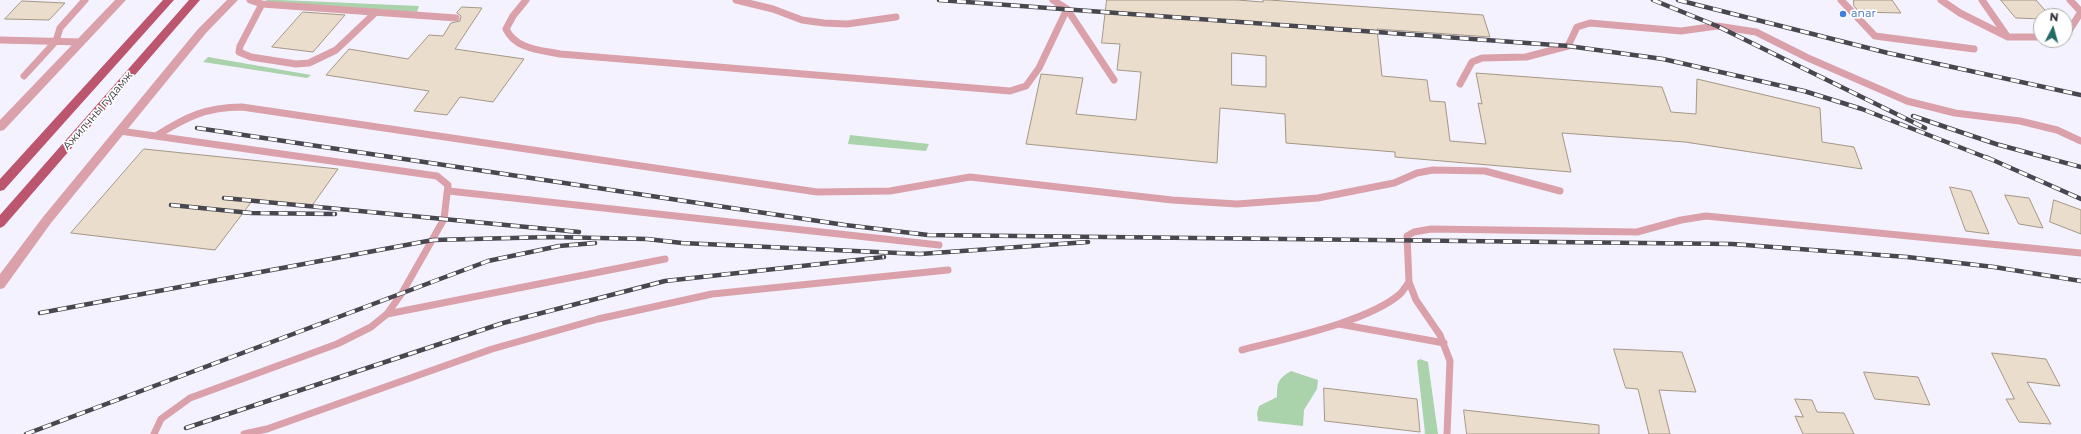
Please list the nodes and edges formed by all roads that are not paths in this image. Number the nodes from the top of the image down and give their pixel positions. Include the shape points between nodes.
1 (85, 0) edge
2 (121, 0) edge
3 (169, 0) edge
4 (195, 0) edge
5 (233, 0) edge
6 (250, 0) edge
7 (526, 0) edge
8 (736, 0) edge
9 (1053, 0) edge
10 (1841, 0) edge
11 (1845, 0) edge
12 (1941, 0) edge
13 (1982, 0) edge
14 (2070, 0) edge
15 (262, 4) junction
16 (1067, 9) junction
17 (376, 12) junction
18 (896, 17) dead end
19 (456, 18) dead end
20 (2073, 24) edge
21 (1875, 36) junction
22 (2008, 37) junction
23 (2033, 37) edge
24 (0, 40) edge
25 (56, 41) junction
26 (81, 42) junction
27 (1974, 49) dead end
28 (24, 76) dead end
29 (1114, 80) dead end
30 (1460, 84) dead end
31 (0, 127) edge
32 (120, 131) junction
33 (156, 136) junction
34 (2081, 141) edge
35 (0, 186) edge
36 (449, 191) junction
37 (1560, 191) dead end
38 (0, 223) edge
39 (939, 245) dead end
40 (2081, 253) edge
41 (665, 259) dead end
42 (948, 270) dead end
43 (1409, 282) junction
44 (0, 284) edge
45 (387, 314) junction
46 (1339, 324) junction
47 (1444, 342) junction
48 (1242, 350) dead end
49 (154, 434) edge
50 (244, 434) edge
51 (1447, 434) edge

1 - 25 lane via 60,28
2 - 26 street
3 - 35 main road, Ажилчны гудамж
4 - 38 main road, Ажилчны гудамж
5 - 32 street via 202,31
6 - 15 lane
7 - 16 lane via 506,29 510,38 520,45 560,54 1010,91 1026,86 1039,68
8 - 18 lane via 773,9 802,20 824,23 847,24
9 - 16 lane
10 - 21 lane
11 - 21 lane
12 - 22 lane via 1960,13
13 - 22 lane
14 - 20 lane via 2081,12
15 - 17 lane
15 - 17 lane via 239,52 251,57 296,64 309,63 336,50
16 - 29 lane
17 - 19 lane
21 - 27 lane
22 - 23 lane
24 - 25 lane
25 - 26 lane
25 - 28 lane
26 - 31 street
30 - 34 lane via 1472,62 1482,58 1526,57 1568,46 1577,27 1590,23 1681,32 1717,26 1756,32 1808,58 1907,101 1955,113 2042,126 2058,130
32 - 33 lane
32 - 44 street via 47,220
33 - 36 lane via 437,176 448,185
33 - 37 lane via 191,114 221,106 249,108 817,192 872,194 902,190 951,178 970,177 1172,200 1237,204 1318,198 1394,183 1417,173 1433,170 1485,172
36 - 39 lane
36 - 45 lane via 444,219 402,293
40 - 43 lane via 1706,216 1637,232 1431,229 1414,232 1407,236
41 - 45 lane
42 - 50 lane via 712,294 598,319 492,349 267,429
43 - 46 lane via 1402,293 1372,310
43 - 47 lane via 1416,300
45 - 49 lane via 371,326 337,344 190,398 161,419
46 - 47 lane
46 - 48 lane
47 - 51 lane via 1450,361

